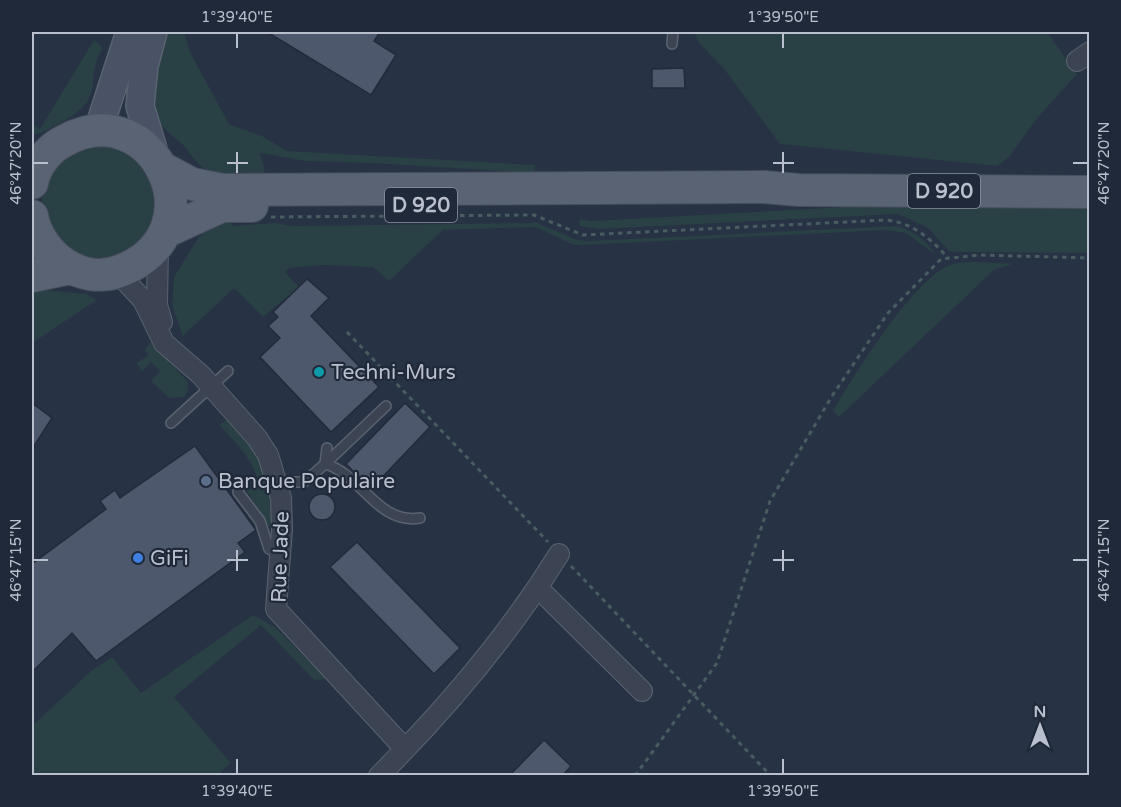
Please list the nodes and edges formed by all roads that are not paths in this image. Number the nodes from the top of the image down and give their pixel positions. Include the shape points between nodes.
1 (673, 32) edge
2 (133, 34) edge
3 (672, 44) dead end
4 (98, 131) junction
5 (159, 163) junction
6 (32, 183) edge
7 (799, 190) junction
8 (1089, 192) edge
9 (33, 228) edge
10 (162, 238) junction
11 (70, 268) junction
12 (117, 272) junction
13 (32, 276) edge
14 (176, 352) junction
15 (228, 371) dead end
16 (211, 386) junction
17 (386, 406) dead end
18 (171, 423) dead end
19 (327, 448) dead end
20 (325, 464) junction
21 (278, 482) junction
22 (238, 492) dead end
23 (420, 518) dead end
24 (279, 553) junction
25 (559, 554) road end
26 (538, 588) junction
27 (642, 691) dead end
28 (405, 749) junction
29 (379, 776) edge

1 - 3 lane
2 - 4 main road
2 - 5 main road via 144,66 140,106
4 - 5 main road via 127,136
4 - 6 main road via 60,142 39,165
5 - 7 main road, D 920 via 192,184 223,190
5 - 10 main road via 172,201
7 - 8 main road, D 920
7 - 10 main road, D 920 via 768,195 593,201 222,206
9 - 11 main road via 50,254
10 - 12 main road via 140,262
10 - 14 street, Rue Jade via 157,305
11 - 12 main road via 93,274
11 - 13 main road
12 - 14 street, Rue Jade via 135,288 164,343
14 - 16 street, Rue Jade
15 - 16 lane
16 - 18 lane
16 - 21 street, Rue Jade via 268,455
17 - 20 lane
19 - 20 lane
20 - 21 lane via 304,482
20 - 23 lane via 342,472 387,512 402,518
21 - 24 street, Rue Jade via 282,529
22 - 24 lane via 260,521 269,549
24 - 28 street, Rue Jade via 276,609
25 - 26 street
26 - 27 street
26 - 28 street via 472,675
28 - 29 street

